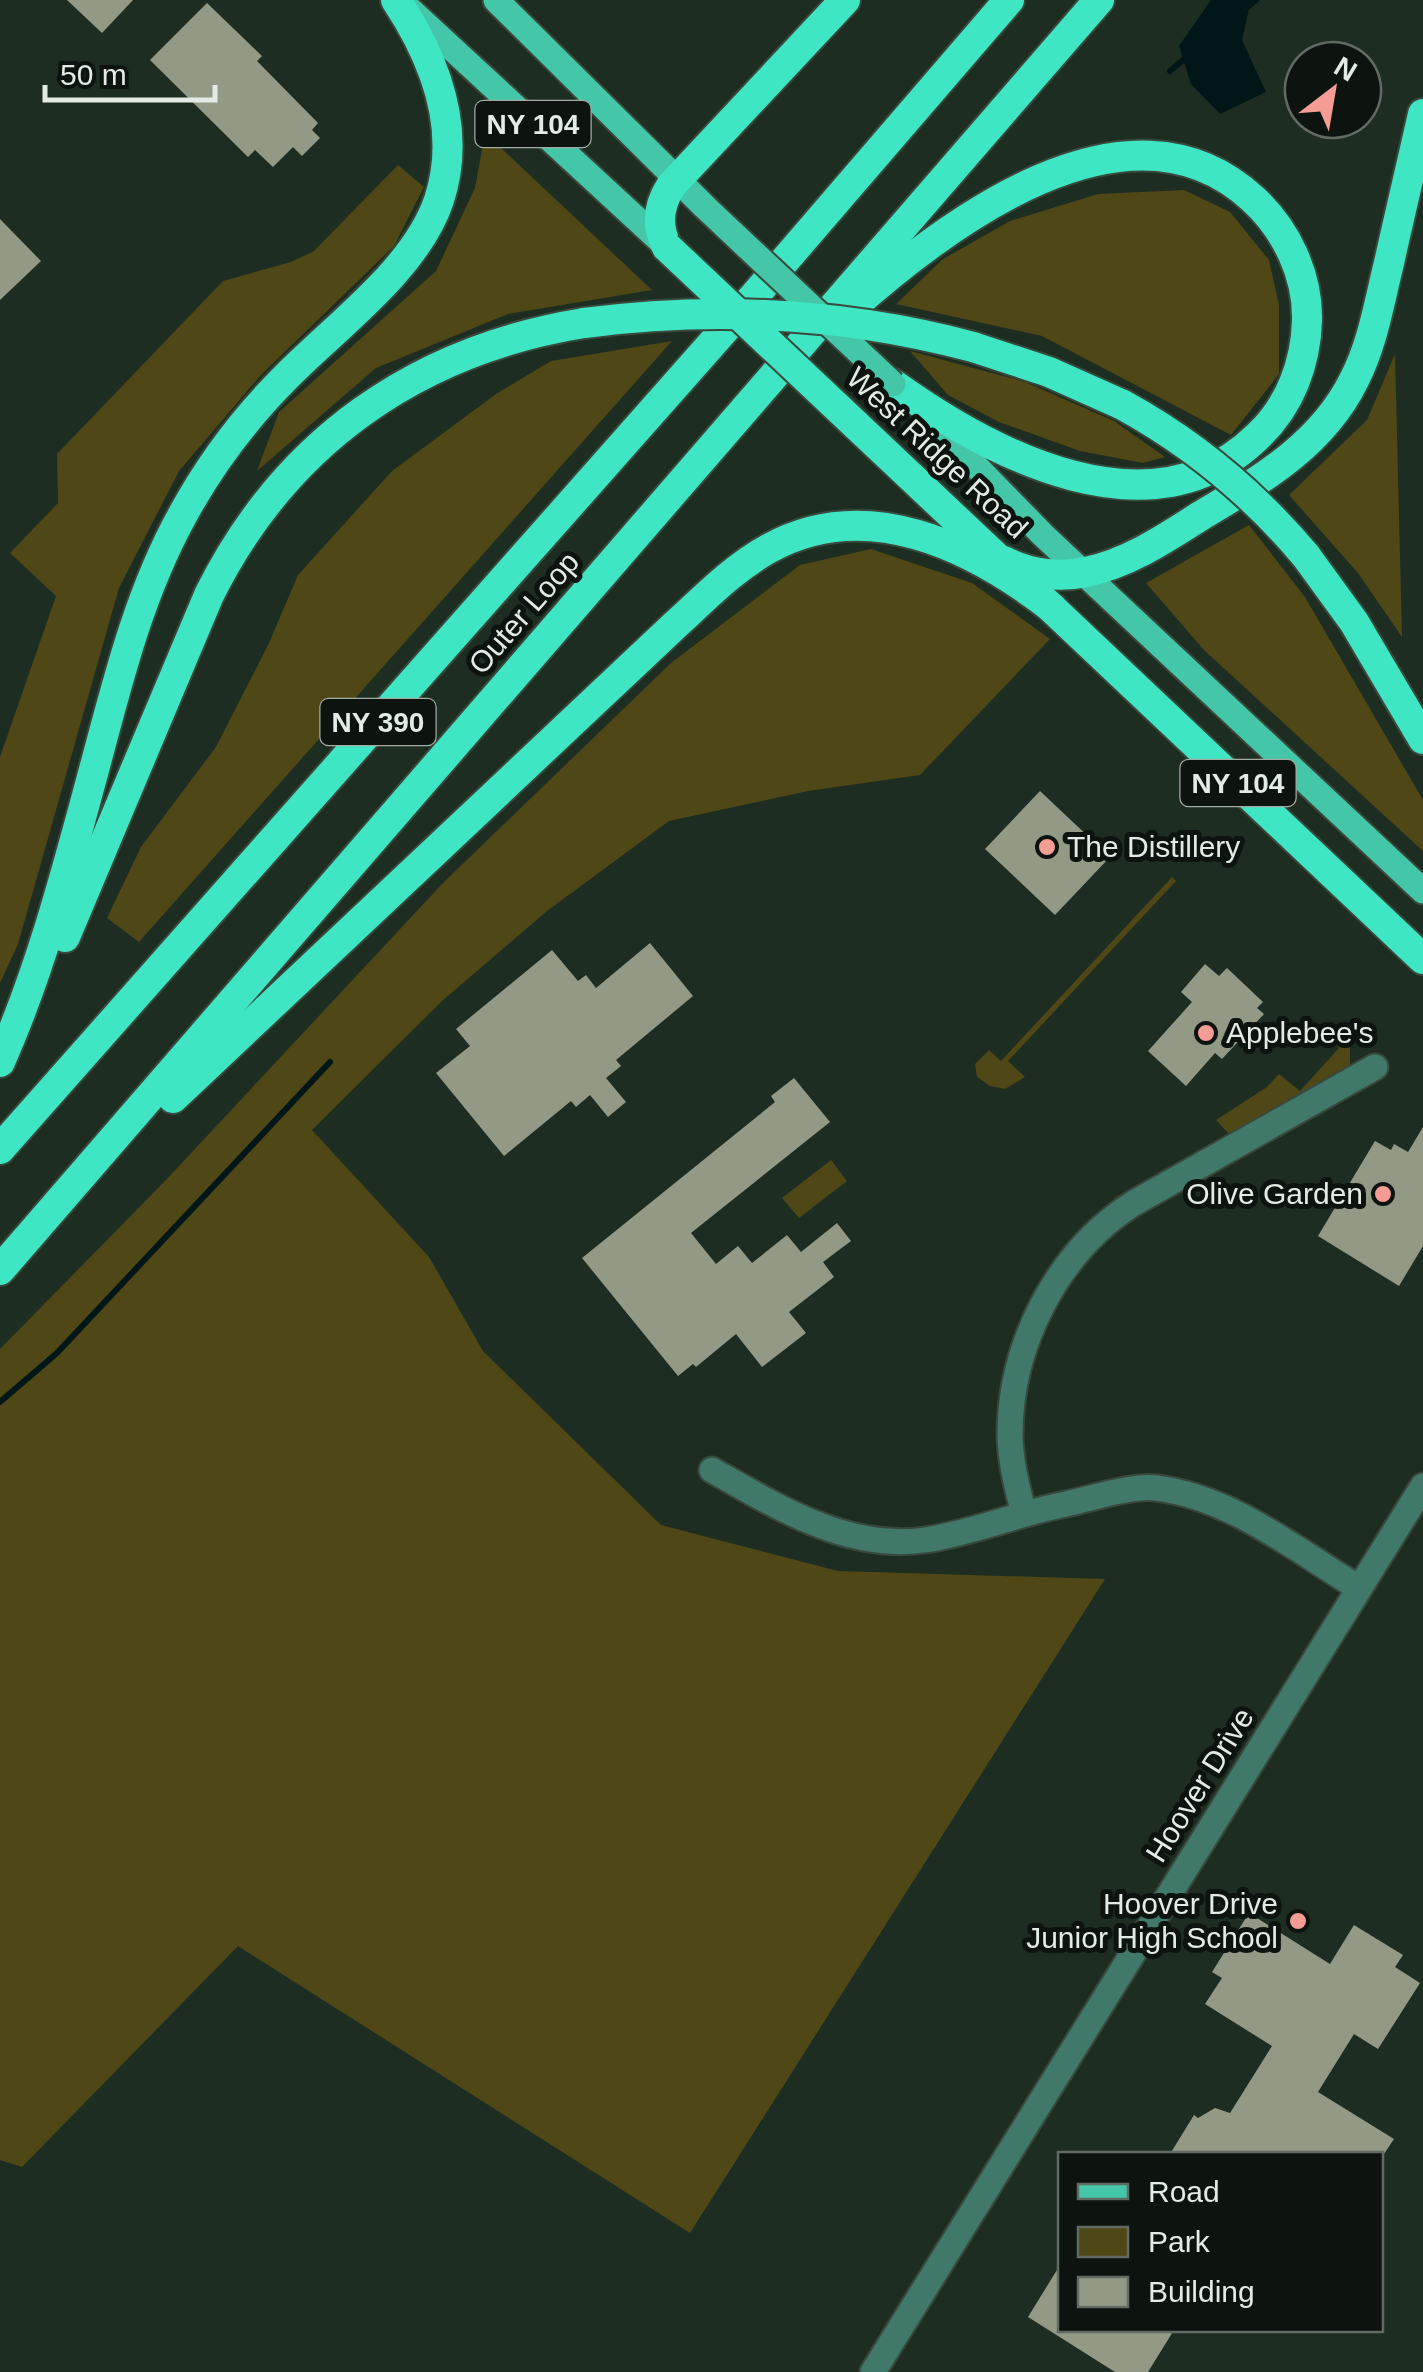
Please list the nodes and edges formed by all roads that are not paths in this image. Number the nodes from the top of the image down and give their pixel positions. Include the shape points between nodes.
1 (398, 0) edge
2 (496, 0) edge
3 (844, 0) edge
4 (1009, 0) edge
5 (1099, 0) edge
6 (1423, 114) edge
7 (676, 180) junction
8 (667, 247) junction
9 (894, 384) junction
10 (748, 409) junction
11 (997, 558) junction
12 (1083, 573) junction
13 (1052, 608) junction
14 (1423, 738) edge
15 (1423, 891) edge
16 (1423, 960) edge
17 (0, 1063) edge
18 (1376, 1067) dead end
19 (0, 1149) edge
20 (24, 1243) junction
21 (0, 1270) edge
22 (712, 1470) dead end
23 (1423, 1486) edge
24 (1024, 1513) junction
25 (1360, 1588) junction
26 (873, 2372) edge

1 - 8 main road, West Ridge Road / NY 104
1 - 17 highway via 429,59 444,109 447,152 437,206 400,264 232,438 172,535 129,640 54,913
2 - 7 main road, West Ridge Road / NY 104
3 - 7 highway
4 - 19 highway, Outer Loop / NY 390
5 - 10 highway, Outer Loop / NY 390
6 - 12 highway via 1369,344 1338,408 1276,470 1152,546
7 - 8 highway via 660,214
7 - 9 main road, West Ridge Road / NY 104, bridge
8 - 11 highway, West Ridge Road / NY 104, bridge
9 - 10 highway via 1036,465 1114,482 1199,474 1234,456 1285,403 1304,351 1302,282 1266,212 1220,175 1158,158 1076,166 1012,190 952,226 854,306
9 - 12 main road, West Ridge Road / NY 104
10 - 20 highway, Outer Loop / NY 390
11 - 12 highway via 1040,573
11 - 13 highway, West Ridge Road / NY 104
12 - 15 main road, West Ridge Road / NY 104
13 - 16 highway, West Ridge Road / NY 104
13 - 20 highway via 983,562 904,530 838,527 763,552 673,627 336,942
14 - 17 highway, bridge via 1354,622 1259,505 1173,434 1049,372 899,330 796,316 680,314 584,323 502,341 421,374 338,430 271,497 232,551 64,940
18 - 24 street via 1134,1204 1086,1240 1048,1296 1017,1375 1010,1438
20 - 21 highway, Outer Loop / NY 390
22 - 24 street via 774,1506 853,1538 924,1540
23 - 25 street, Hoover Drive
24 - 25 street via 1152,1487 1205,1498
25 - 26 street, Hoover Drive

